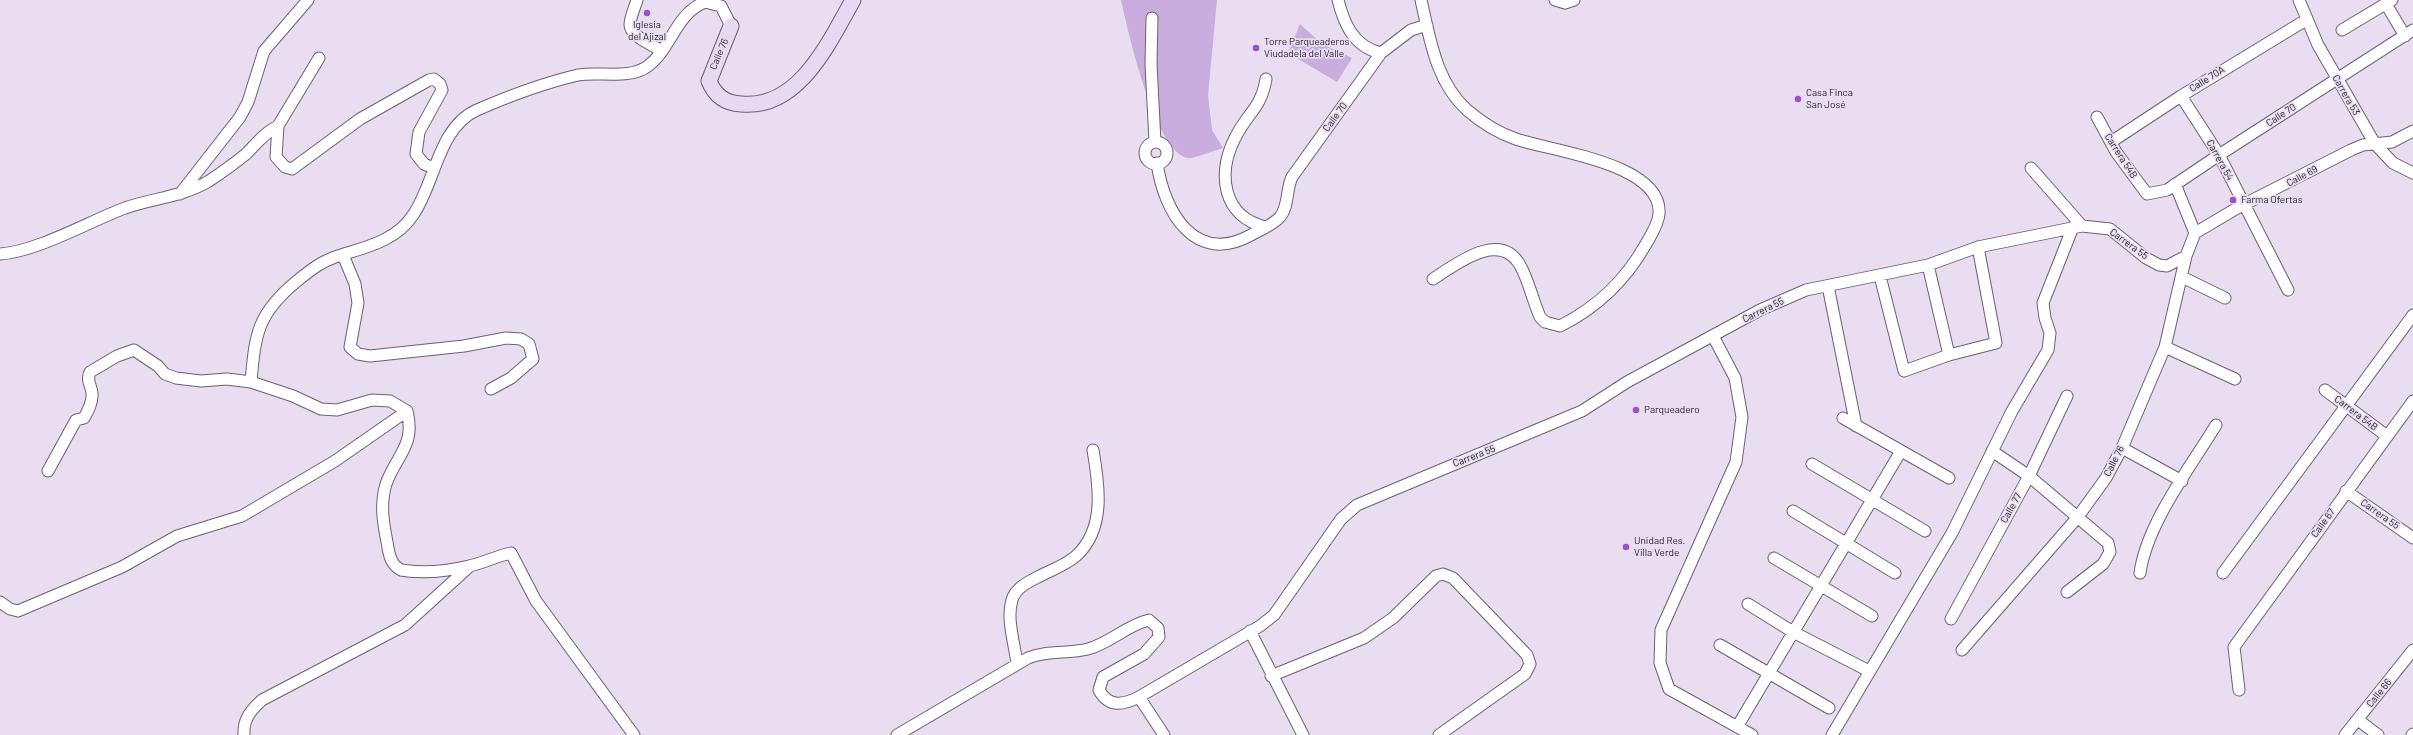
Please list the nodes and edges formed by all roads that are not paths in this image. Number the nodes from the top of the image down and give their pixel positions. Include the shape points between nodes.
1 (308, 0) edge
2 (637, 0) edge
3 (853, 0) edge
4 (1338, 0) edge
5 (1421, 0) edge
6 (1556, 0) edge
7 (1574, 0) edge
8 (2299, 0) edge
9 (2389, 2) edge
10 (1152, 18) dead end
11 (2306, 20) junction
12 (1427, 25) junction
13 (731, 26) joint
14 (2342, 30) dead end
15 (2409, 33) edge
16 (662, 51) junction
17 (1381, 53) junction
18 (319, 58) dead end
19 (1266, 79) dead end
20 (2336, 80) junction
21 (2181, 96) junction
22 (2097, 117) dead end
23 (278, 126) junction
24 (2413, 131) edge
25 (1155, 142) junction
26 (2110, 142) junction
27 (2375, 144) junction
28 (2219, 155) junction
29 (1157, 163) junction
30 (433, 168) junction
31 (2031, 168) dead end
32 (2413, 173) edge
33 (2175, 184) junction
34 (2147, 194) joint
35 (180, 195) junction
36 (2244, 206) junction
37 (2078, 226) junction
38 (1266, 227) junction
39 (2195, 233) junction
40 (1978, 247) junction
41 (0, 254) edge
42 (342, 254) junction
43 (2186, 256) junction
44 (1928, 265) junction
45 (1880, 276) junction
46 (2182, 277) junction
47 (1433, 279) dead end
48 (1828, 286) junction
49 (2288, 290) dead end
50 (2225, 298) dead end
51 (2413, 314) edge
52 (1713, 336) junction
53 (2165, 347) junction
54 (1949, 355) junction
55 (2235, 379) dead end
56 (251, 382) junction
57 (491, 389) dead end
58 (2325, 390) dead end
59 (2067, 396) dead end
60 (2413, 401) edge
61 (2346, 406) junction
62 (407, 411) junction
63 (1843, 418) dead end
64 (2216, 424) dead end
65 (1856, 426) junction
66 (2387, 436) junction
67 (2122, 448) junction
68 (1093, 450) dead end
69 (1901, 451) junction
70 (1992, 451) junction
71 (1812, 464) dead end
72 (48, 471) dead end
73 (2029, 476) junction
74 (1949, 478) dead end
75 (2182, 481) junction
76 (2346, 490) junction
77 (1872, 500) junction
78 (1793, 511) dead end
79 (2077, 518) junction
80 (1926, 531) dead end
81 (2413, 538) edge
82 (1846, 544) junction
83 (1774, 558) dead end
84 (471, 566) junction
85 (1895, 573) dead end
86 (2140, 573) dead end
87 (2223, 573) dead end
88 (1821, 586) junction
89 (2067, 592) dead end
90 (0, 602) edge
91 (1748, 604) dead end
92 (1872, 616) dead end
93 (1951, 618) dead end
94 (1250, 631) junction
95 (1793, 632) junction
96 (1720, 645) dead end
97 (1962, 650) dead end
98 (2413, 650) edge
99 (1017, 664) junction
100 (1869, 670) junction
101 (1769, 675) junction
102 (1271, 676) junction
103 (2239, 690) dead end
104 (1140, 697) junction
105 (1830, 708) dead end
106 (2358, 720) junction
107 (1738, 727) junction
108 (244, 735) edge
109 (634, 735) edge
110 (897, 735) edge
111 (1164, 735) edge
112 (1303, 735) edge
113 (1439, 735) edge
114 (1752, 735) edge
115 (1832, 735) edge
116 (2345, 735) edge
117 (2378, 735) edge

1 - 35 street via 264,51 248,102 240,117
2 - 16 street via 631,29
3 - 13 street, Calle 76 via 836,30 800,81 776,99 756,104 731,103 714,92 709,81
4 - 17 street via 1346,27 1355,39 1370,50
5 - 12 street
6 - 7 street via 1565,3
8 - 11 street, Carrera 53
9 - 14 street
9 - 15 street
10 - 25 street via 1151,64
11 - 20 street, Carrera 53
11 - 21 street, Calle 70A
12 - 17 street, Calle 70 via 1411,30
12 - 47 street via 1435,57 1446,84 1458,101 1478,119 1515,139 1618,167 1636,178 1651,192 1658,200 1659,213 1648,241 1618,285 1597,304 1560,326 1545,322 1540,316 1521,266 1514,258 1502,252 1489,250 1475,253
13 - 16 street, Calle 76 via 724,9 718,3 705,2 688,11
15 - 20 street, Calle 70
16 - 30 street via 642,69 620,74 603,72 576,76 477,110 459,122
17 - 38 street, Calle 70 via 1292,176 1280,217
18 - 23 street
19 - 38 street via 1261,101 1235,138 1226,168 1228,195 1232,206 1244,219
20 - 27 street, Carrera 53
20 - 28 street, Calle 70
21 - 26 street, Calle 70A
21 - 28 street, Carrera 54
22 - 26 street, Carrera 54B
23 - 30 street via 276,157 285,167 292,169 360,119 434,79 442,90 418,132 416,154 424,164
23 - 35 street via 208,181
24 - 27 street, Calle 69 via 2392,142
25 - 29 street via 1146,148 1146,154 1152,163
25 - 29 street via 1161,143 1167,151 1166,157
26 - 34 street, Carrera 54B
27 - 32 street, Carrera 53 via 2393,162
27 - 36 street, Calle 69 via 2351,150
28 - 33 street, Calle 70
28 - 36 street, Carrera 54
29 - 38 street, Calle 70 via 1170,210 1179,222 1198,237 1209,243 1222,244 1247,237
30 - 42 street via 413,215 402,228 357,252
31 - 37 street
33 - 34 street, Calle 70 via 2167,190
33 - 39 street
35 - 41 street via 126,208 33,246
36 - 39 street, Calle 69
36 - 49 street, Carrera 54
37 - 40 street, Carrera 55
37 - 43 street, Carrera 55 via 2110,229 2146,258 2159,265 2167,266
37 - 70 street via 2043,303 2050,333 2048,350
39 - 43 street, Calle 76
40 - 44 street, Carrera 55
40 - 54 street via 1996,343
42 - 56 street via 319,262 279,296 266,312 256,336
42 - 57 street via 355,284 358,303 350,347 353,351 370,356 464,346 506,338 521,339 529,344 533,359 512,378
43 - 46 street, Calle 76
44 - 45 street, Carrera 55
44 - 54 street
45 - 48 street, Carrera 55
45 - 54 street via 1904,371
46 - 50 street
46 - 53 street, Calle 76
48 - 52 street, Carrera 55 via 1806,290 1760,310
48 - 65 street
51 - 61 street
52 - 94 street, Carrera 55 via 1627,382 1582,411 1357,505 1341,519 1274,615
52 - 107 street via 1735,378 1742,416 1736,462 1661,630 1660,663 1669,689
53 - 55 street
53 - 67 street, Calle 76
56 - 62 street via 293,396 320,409 337,410 372,400 390,401
56 - 72 street via 176,378 165,374 158,366 134,350 117,356 90,372 90,406 84,418 76,420 68,430
58 - 61 street, Carrera 54B
59 - 73 street, Calle 77
60 - 66 street, Calle 67
61 - 66 street, Carrera 54B
61 - 87 street
62 - 84 street via 411,425 408,444 387,484 383,501 382,516 392,562 401,570 408,571 439,572
62 - 90 street via 335,461 242,516 177,536 122,567 18,611
63 - 65 street
64 - 75 street
65 - 69 street
66 - 76 street, Calle 67
67 - 75 street
67 - 79 street, Calle 76 via 2106,478
68 - 99 street via 1099,486 1097,515 1090,538 1074,557 1031,581 1018,590 1012,599 1010,611
69 - 74 street
69 - 77 street
70 - 73 street
70 - 100 street via 1952,533
71 - 77 street
73 - 79 street
73 - 93 street, Calle 77
75 - 86 street via 2151,534 2142,558
76 - 81 street, Carrera 55
76 - 103 street, Calle 67 via 2234,647
77 - 80 street
77 - 82 street
78 - 82 street
79 - 89 street via 2108,543 2110,552 2103,564
79 - 97 street, Calle 76
82 - 85 street
82 - 88 street
83 - 88 street
84 - 108 street via 405,625 262,700 249,712
84 - 109 street via 494,556 511,554 536,601
88 - 92 street
88 - 95 street
91 - 95 street
94 - 102 street
94 - 104 street, Carrera 55
95 - 100 street
95 - 101 street
96 - 101 street
98 - 106 street, Calle 66
99 - 104 street, Carrera 55 via 1041,653 1088,649 1113,638 1137,622 1149,620 1158,628 1159,637 1144,654 1103,677 1099,690 1108,701 1120,705
99 - 110 street
100 - 115 street
101 - 105 street
101 - 107 street
102 - 112 street
102 - 113 street via 1364,638 1393,618 1436,576 1446,574 1453,578 1527,655 1530,664 1525,674
104 - 111 street
106 - 116 street, Calle 66
106 - 117 street
107 - 114 street

